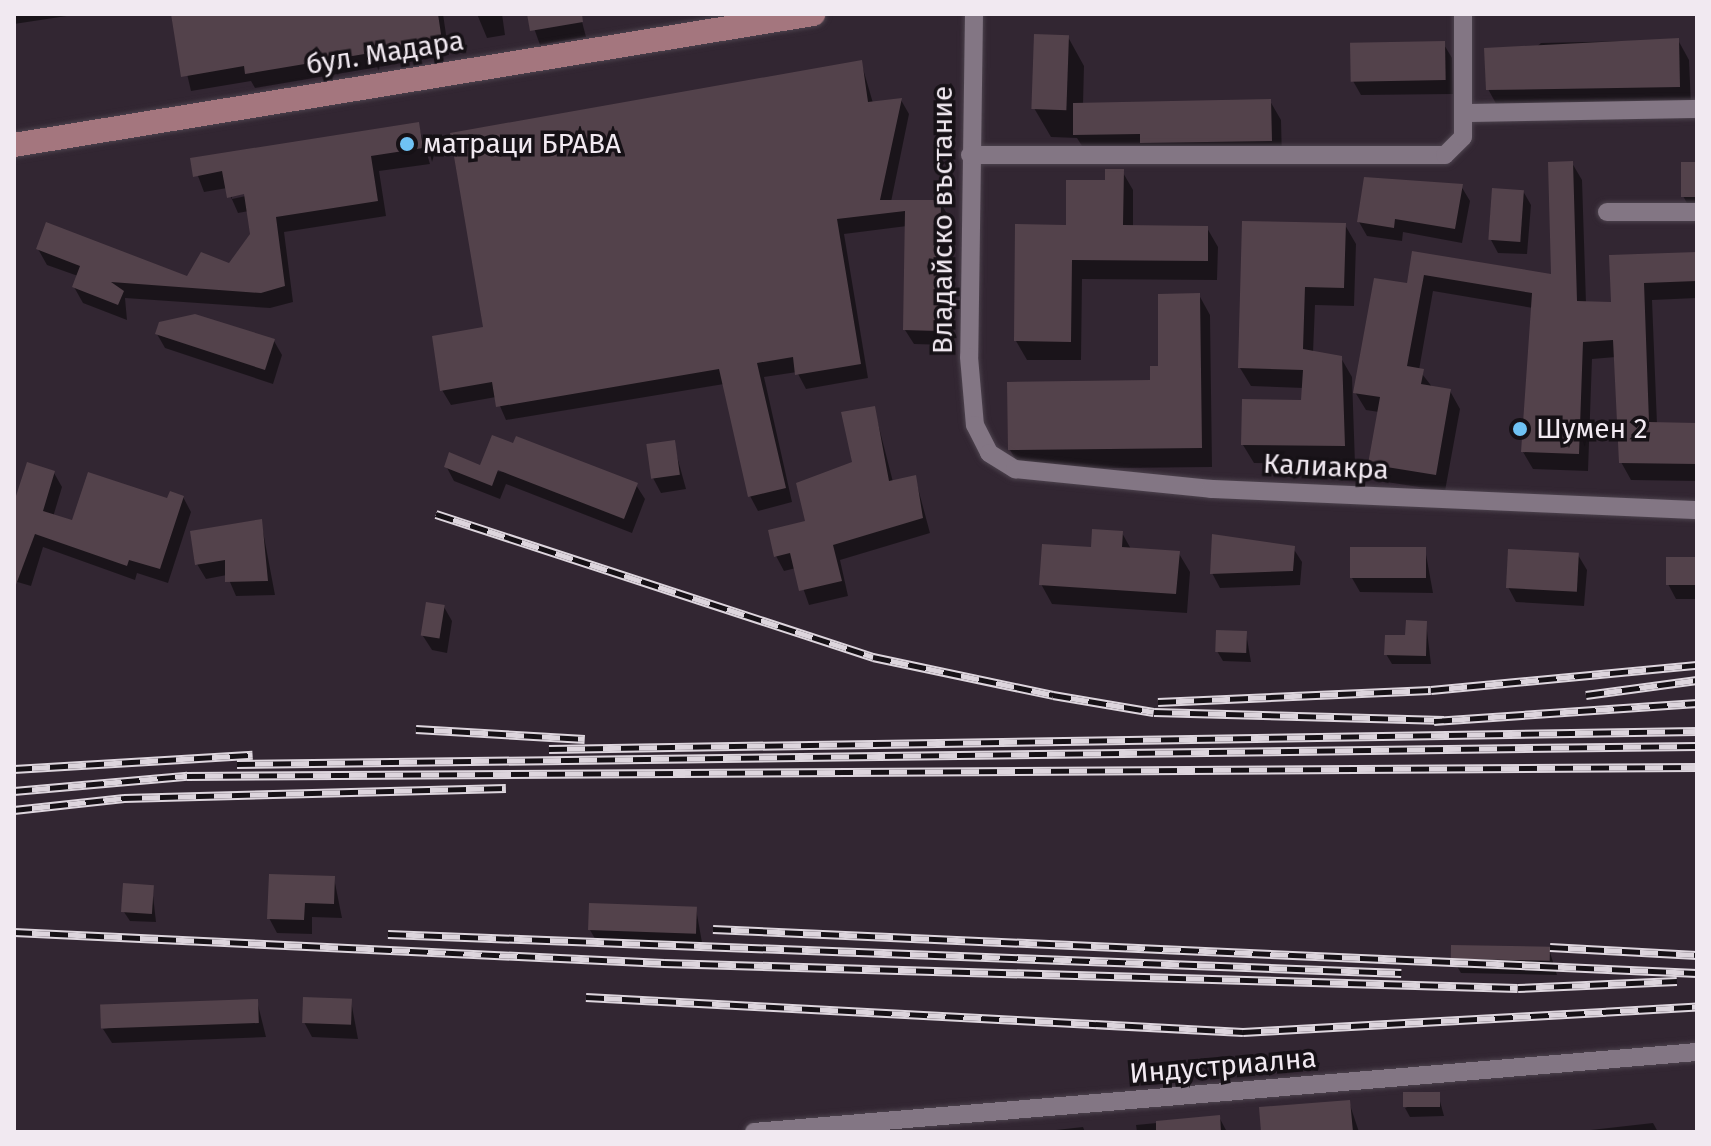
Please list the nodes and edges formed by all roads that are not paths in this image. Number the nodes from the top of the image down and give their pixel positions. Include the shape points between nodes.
1 (813, 14) edge
2 (974, 14) edge
3 (1463, 14) edge
4 (1697, 109) edge
5 (1465, 113) junction
6 (14, 145) edge
7 (970, 155) junction
8 (1607, 212) dead end
9 (1697, 212) edge
10 (975, 425) joint
11 (1697, 510) edge
12 (1697, 1052) edge
13 (886, 1128) edge
14 (754, 1132) edge

1 - 6 main road, бул. Мадара
2 - 7 street, Владайско въстание
3 - 5 street
4 - 5 street
5 - 7 street via 1463,137 1445,155
7 - 10 street, Владайско въстание
8 - 9 street
10 - 11 street, Калиакра via 989,453 1015,469 1211,489
12 - 13 street, Индустриална
13 - 14 street, Индустриална

